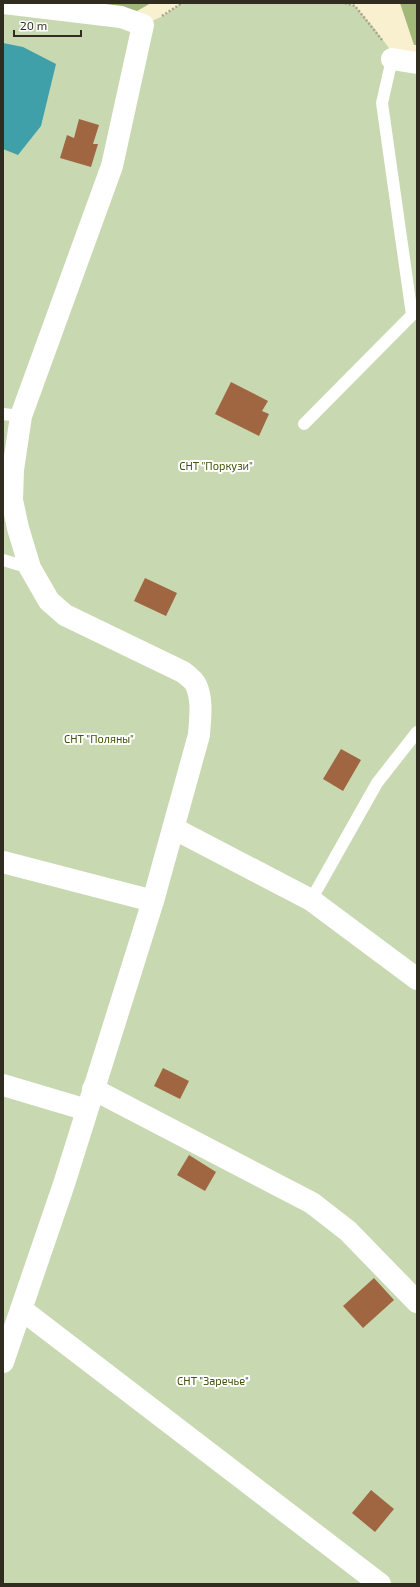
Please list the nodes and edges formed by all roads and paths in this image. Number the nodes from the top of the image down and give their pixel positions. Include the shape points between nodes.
1 (4, 3) edge
2 (345, 3) edge
3 (392, 59) junction
4 (417, 63) edge
5 (12, 415) edge
6 (304, 424) dead end
7 (8, 473) edge
8 (3, 560) edge
9 (30, 568) junction
10 (417, 732) edge
11 (173, 828) junction
12 (3, 862) edge
13 (311, 900) junction
14 (153, 901) junction
15 (417, 979) edge
16 (3, 1085) edge
17 (93, 1090) junction
18 (87, 1110) junction
19 (417, 1302) edge
20 (21, 1309) junction
21 (3, 1362) edge
22 (380, 1584) edge

1 - 5 street via 121,17 143,25 112,166
2 - 3 path via 355,6 389,48
3 - 4 street
3 - 6 lane via 382,103 412,314
5 - 7 street
7 - 9 street via 18,528
8 - 9 lane
9 - 11 street via 49,601 65,615 171,665 196,684 200,700 199,735
10 - 13 lane via 377,783
11 - 13 street
11 - 14 street
12 - 14 street
13 - 15 street
14 - 17 street
16 - 18 street
17 - 18 street
17 - 19 street via 312,1203 348,1231
18 - 20 street
20 - 21 street
20 - 22 street

